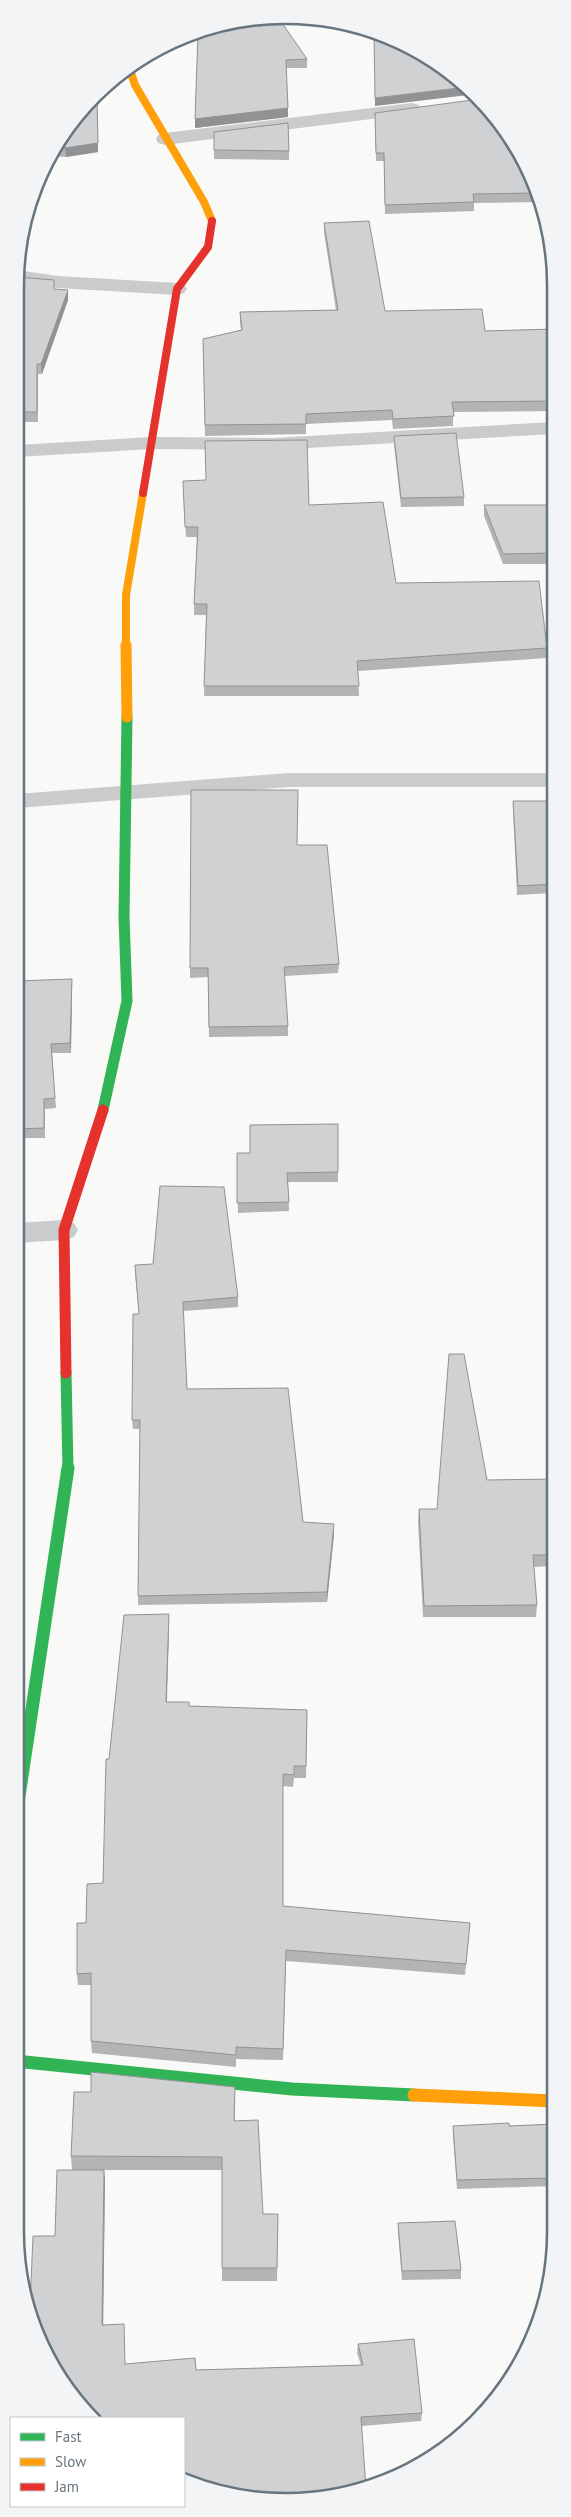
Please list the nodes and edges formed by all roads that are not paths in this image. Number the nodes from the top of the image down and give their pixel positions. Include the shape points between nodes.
1 (131, 74) edge
2 (433, 106) edge
3 (165, 139) junction
4 (24, 277) edge
5 (177, 289) junction
6 (547, 428) edge
7 (152, 443) junction
8 (24, 450) edge
9 (547, 780) edge
10 (127, 792) junction
11 (24, 800) edge
12 (64, 1230) junction
13 (24, 1232) edge
14 (24, 1755) edge
15 (24, 2062) edge
16 (547, 2101) edge

1 - 3 street
2 - 3 street
3 - 5 street via 195,186 213,225 208,247
4 - 5 street
5 - 7 street
6 - 7 street via 273,444
7 - 8 street
7 - 10 street via 126,594
9 - 10 street via 289,780
10 - 11 street
10 - 12 street via 124,917 127,1001 103,1110
12 - 13 street
12 - 14 street via 68,1477
15 - 16 street via 292,2089

